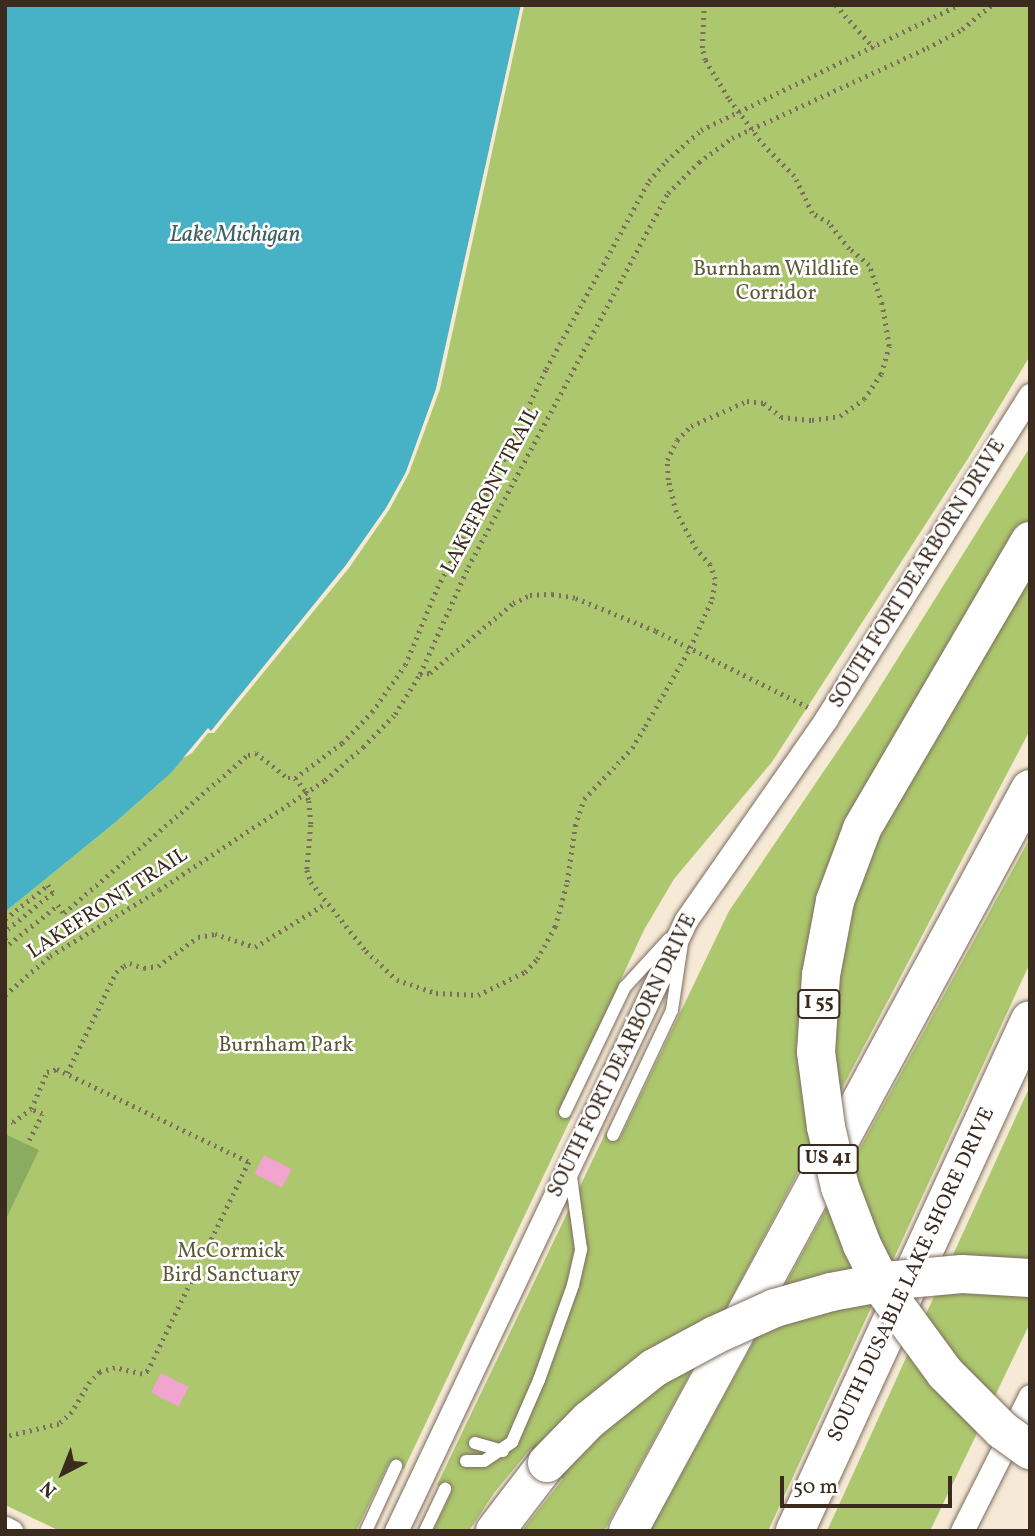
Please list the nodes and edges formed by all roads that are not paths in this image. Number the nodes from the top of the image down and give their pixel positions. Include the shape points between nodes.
1 (1030, 395) edge
2 (1030, 541) edge
3 (1030, 789) edge
4 (686, 920) junction
5 (1030, 1020) edge
6 (565, 1112) dead end
7 (613, 1135) dead end
8 (570, 1166) junction
9 (1030, 1278) edge
10 (1030, 1396) edge
11 (475, 1443) dead end
12 (1030, 1450) edge
13 (503, 1451) junction
14 (466, 1461) dead end
15 (396, 1466) dead end
16 (445, 1489) dead end
17 (5, 1528) edge
18 (11, 1531) edge
19 (366, 1531) edge
20 (396, 1531) edge
21 (425, 1531) edge
22 (495, 1531) edge
23 (628, 1531) edge
24 (795, 1531) edge
25 (962, 1531) edge

1 - 4 street, SOUTH FORT DEARBORN DRIVE via 827,719
2 - 12 highway, I 55, bridge via 862,829 835,901 821,975 816,1052 825,1127 840,1187 885,1291 944,1373 1002,1430
3 - 23 highway, US 41
4 - 6 lane via 625,987
4 - 7 lane via 672,1010
4 - 8 street, SOUTH FORT DEARBORN DRIVE
5 - 24 highway, SOUTH DUSABLE LAKE SHORE DRIVE
8 - 13 lane via 581,1249 573,1285 519,1429
8 - 20 street, SOUTH FORT DEARBORN DRIVE
9 - 22 highway, bridge via 962,1274 895,1280 775,1308 715,1335 654,1368 589,1420 547,1463
10 - 25 street
11 - 13 lane
13 - 14 lane via 484,1461
15 - 19 lane
16 - 21 lane
17 - 18 street

